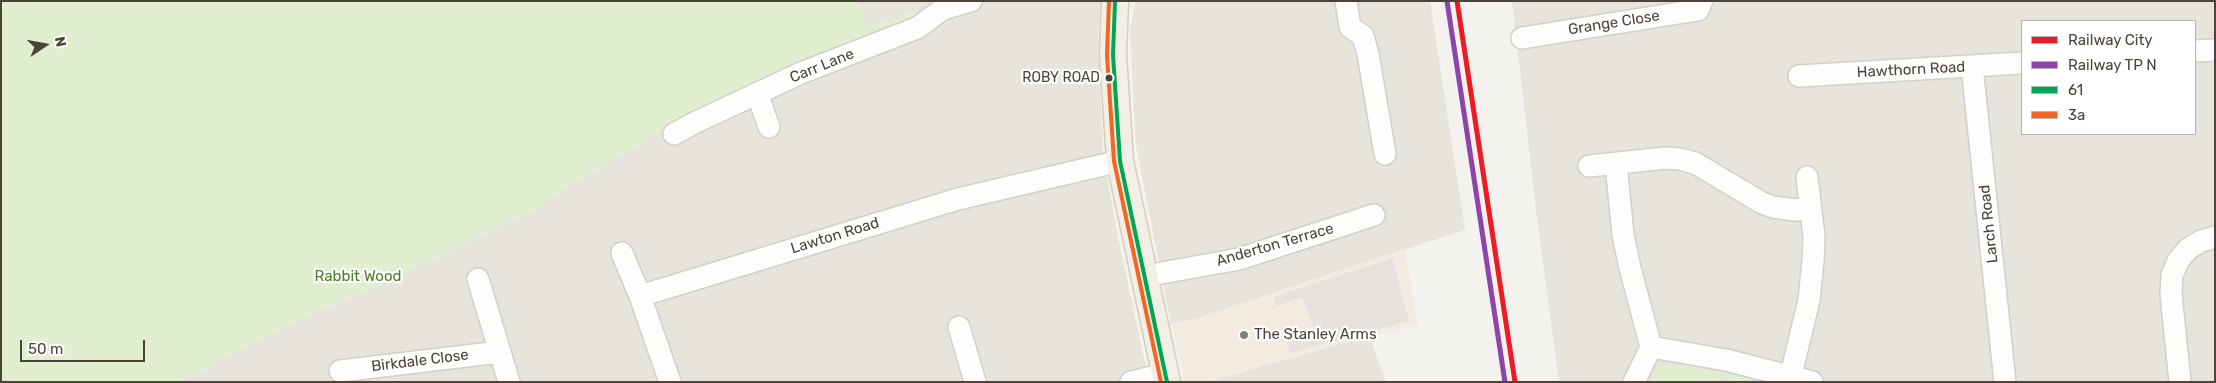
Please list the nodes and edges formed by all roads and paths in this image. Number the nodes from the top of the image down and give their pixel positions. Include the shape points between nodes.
1 (971, 1) edge
2 (1115, 1) edge
3 (1346, 1) edge
4 (1702, 1) edge
5 (1522, 38) dead end
6 (2215, 50) edge
7 (2196, 51) edge
8 (2021, 63) edge
9 (1972, 66) junction
10 (1799, 76) dead end
11 (757, 94) junction
12 (769, 127) dead end
13 (674, 134) dead end
14 (1385, 154) dead end
15 (1120, 161) junction
16 (1616, 164) junction
17 (1589, 166) dead end
18 (1807, 177) dead end
19 (1810, 208) junction
20 (1374, 215) dead end
21 (2215, 237) edge
22 (622, 253) dead end
23 (1145, 276) junction
24 (478, 279) dead end
25 (640, 296) junction
26 (959, 327) dead end
27 (1650, 347) junction
28 (500, 352) junction
29 (340, 371) dead end
30 (1791, 375) junction
31 (1166, 378) edge
32 (509, 382) edge
33 (670, 382) edge
34 (975, 382) edge
35 (1130, 382) edge
36 (1634, 382) edge
37 (1812, 382) edge
38 (2006, 382) edge
39 (2180, 382) edge

1 - 11 street, Carr Lane via 943,9 917,28
2 - 15 main road via 1113,54
3 - 14 street via 1350,28 1362,36 1368,54
4 - 5 street, Grange Close via 1698,10
6 - 7 street
8 - 9 street, Hawthorn Road
9 - 10 street, Hawthorn Road
9 - 38 street, Larch Road
11 - 12 street
11 - 13 street, Carr Lane
15 - 23 main road
15 - 25 street, Lawton Road via 958,199
16 - 17 street
16 - 19 street via 1680,159 1695,163 1773,207
16 - 27 street via 1623,235
18 - 19 street
19 - 30 street via 1814,238 1812,280
20 - 23 street, Anderton Terrace via 1239,259
21 - 39 street via 2188,249 2172,275
22 - 25 street
23 - 31 main road
24 - 28 street
25 - 33 street
26 - 34 street
27 - 30 street
27 - 36 street
28 - 29 street, Birkdale Close
28 - 32 street
30 - 37 street
31 - 35 street

